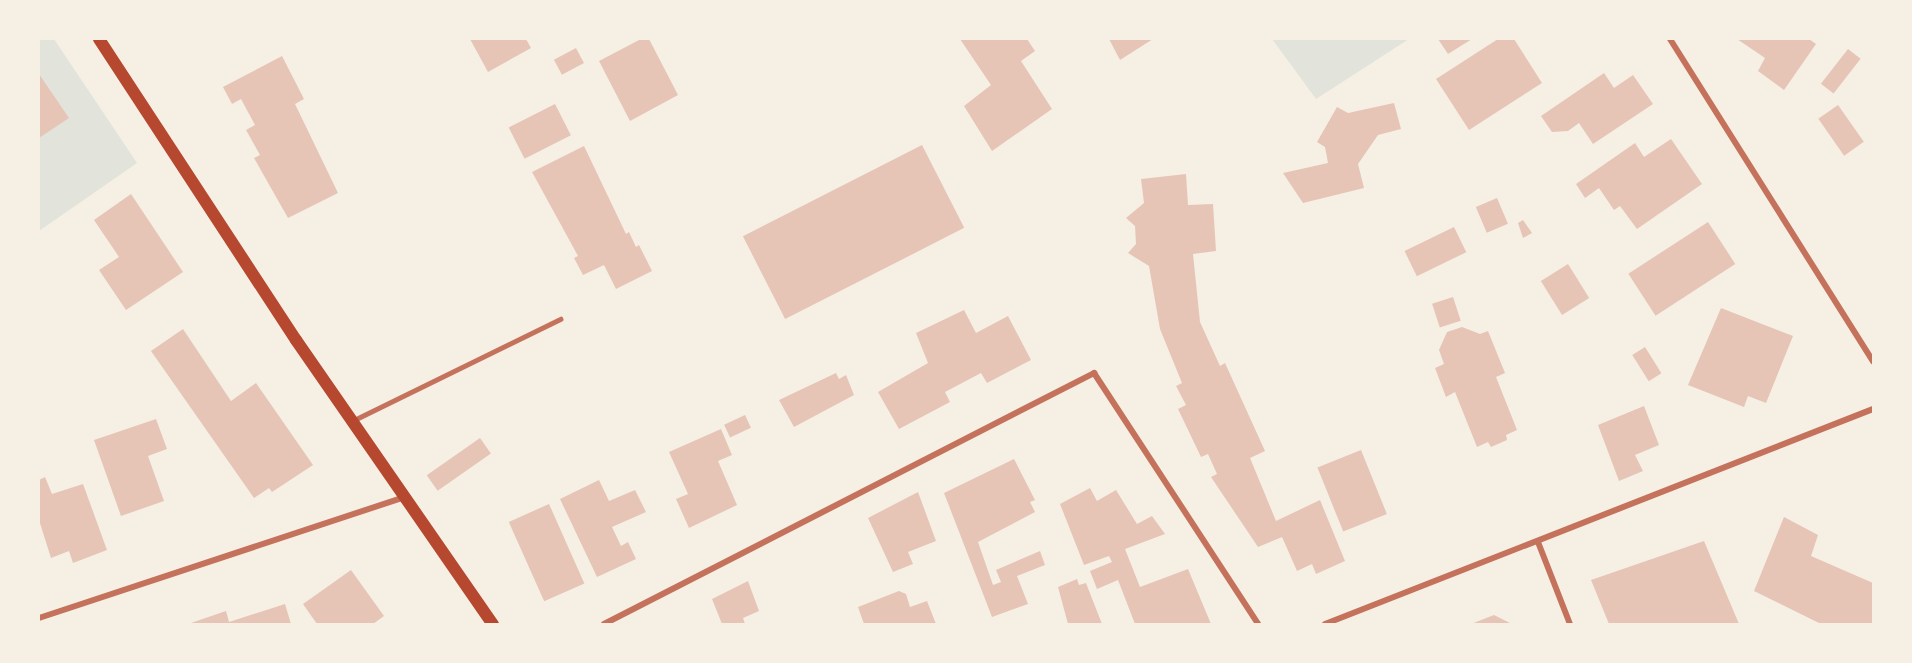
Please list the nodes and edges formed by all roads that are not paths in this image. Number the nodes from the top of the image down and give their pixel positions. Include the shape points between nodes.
1 (99, 39) edge
2 (1670, 39) edge
3 (560, 319) dead end
4 (1873, 360) edge
5 (1873, 410) edge
6 (352, 421) junction
7 (404, 497) junction
8 (1538, 542) junction
9 (39, 618) edge
10 (493, 624) edge
11 (604, 624) edge
12 (1258, 624) edge
13 (1325, 624) edge
14 (1570, 624) edge

1 - 6 main road
2 - 4 street
3 - 6 lane
5 - 8 street
6 - 7 main road
7 - 9 street
7 - 10 main road
8 - 13 street
8 - 14 street
11 - 12 street via 1094,373

